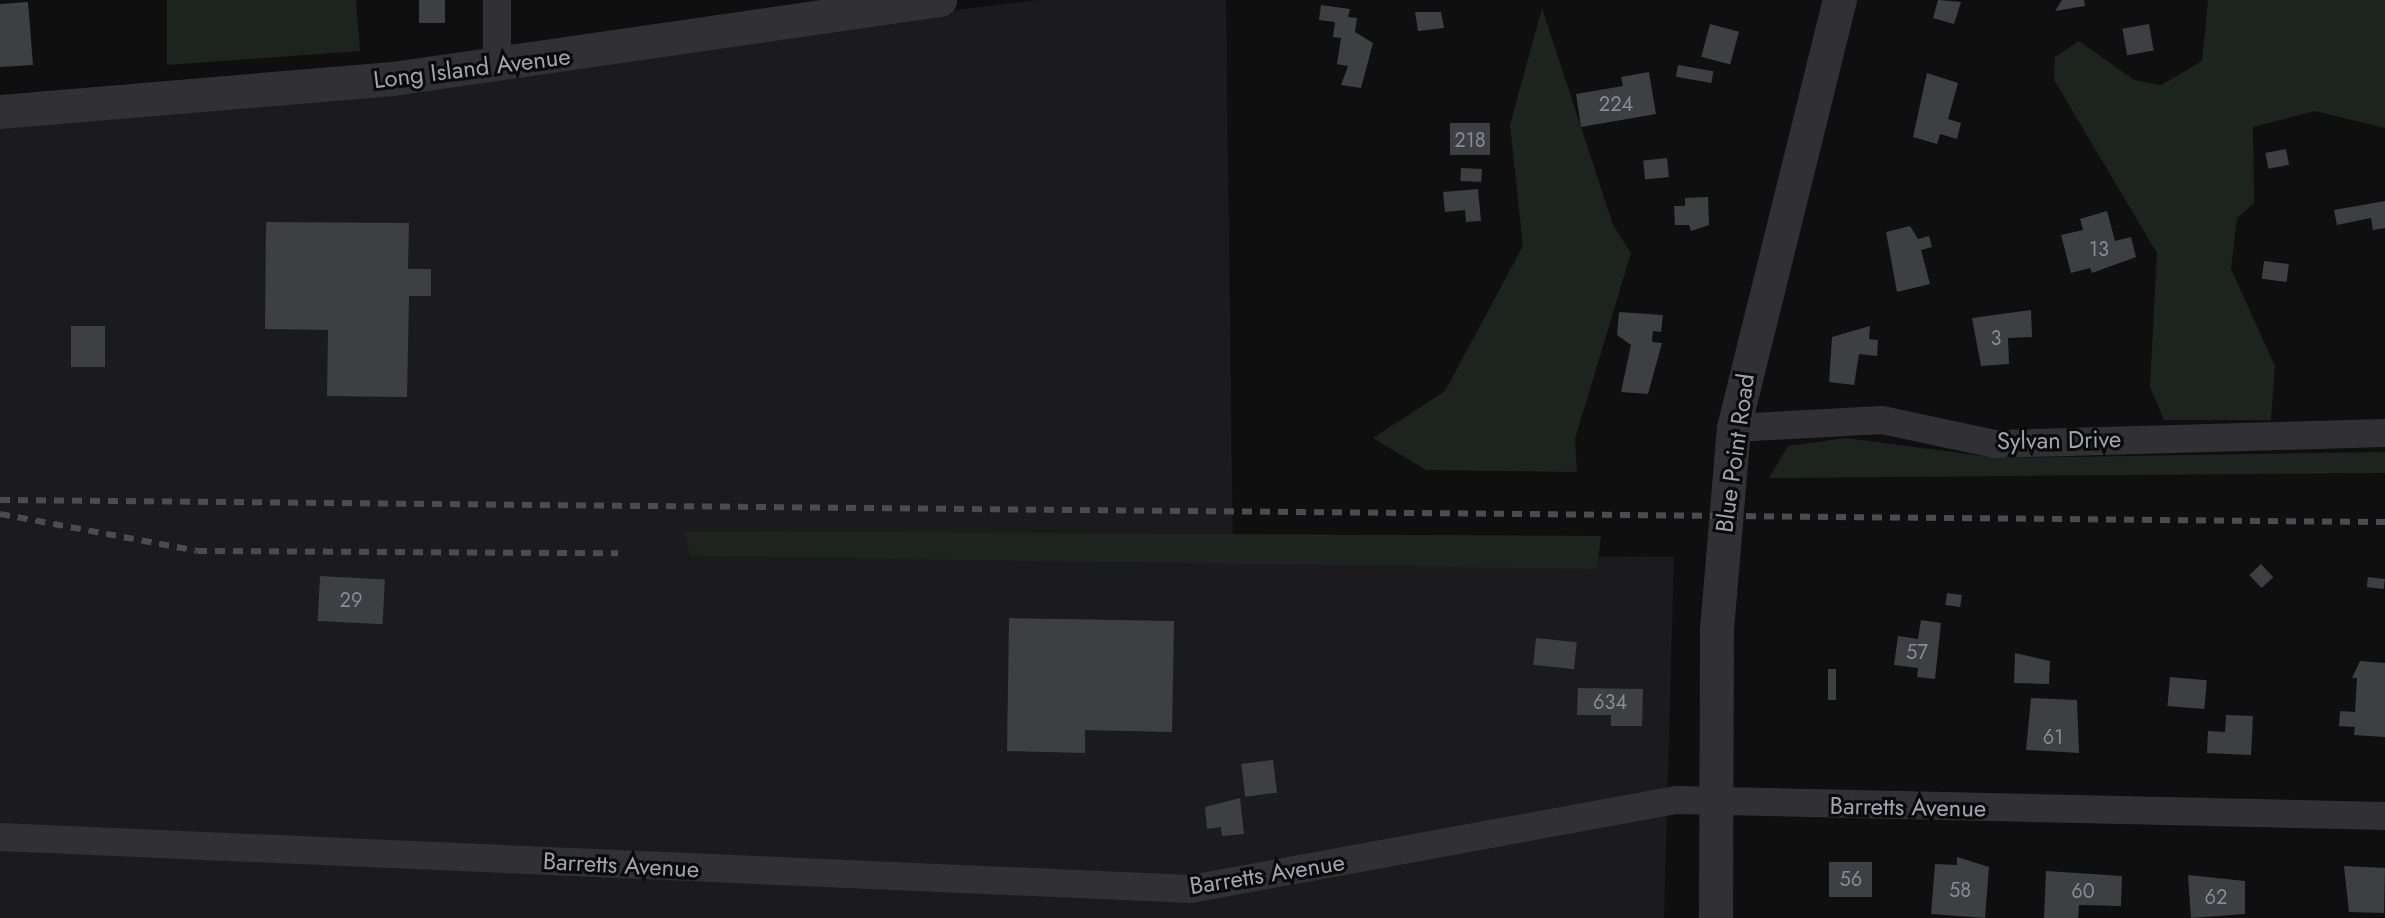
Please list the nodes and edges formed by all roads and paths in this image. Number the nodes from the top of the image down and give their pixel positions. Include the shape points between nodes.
1 (497, 0) edge
2 (940, 0) edge
3 (1840, 0) edge
4 (878, 4) edge
5 (497, 66) junction
6 (0, 112) edge
7 (1734, 428) junction
8 (2385, 433) edge
9 (1718, 800) junction
10 (2385, 816) edge
11 (0, 837) edge
12 (1716, 918) edge

1 - 5 street
2 - 4 street, Long Island Avenue
3 - 7 street, Blue Point Road
4 - 5 street, Long Island Avenue
5 - 6 street, Long Island Avenue
7 - 8 street, Sylvan Drive via 1882,420 1995,444
7 - 9 street, Blue Point Road via 1717,630
9 - 10 street, Barretts Avenue
9 - 11 street, Barretts Avenue via 1659,802 1191,889
9 - 12 street, Blue Point Road

